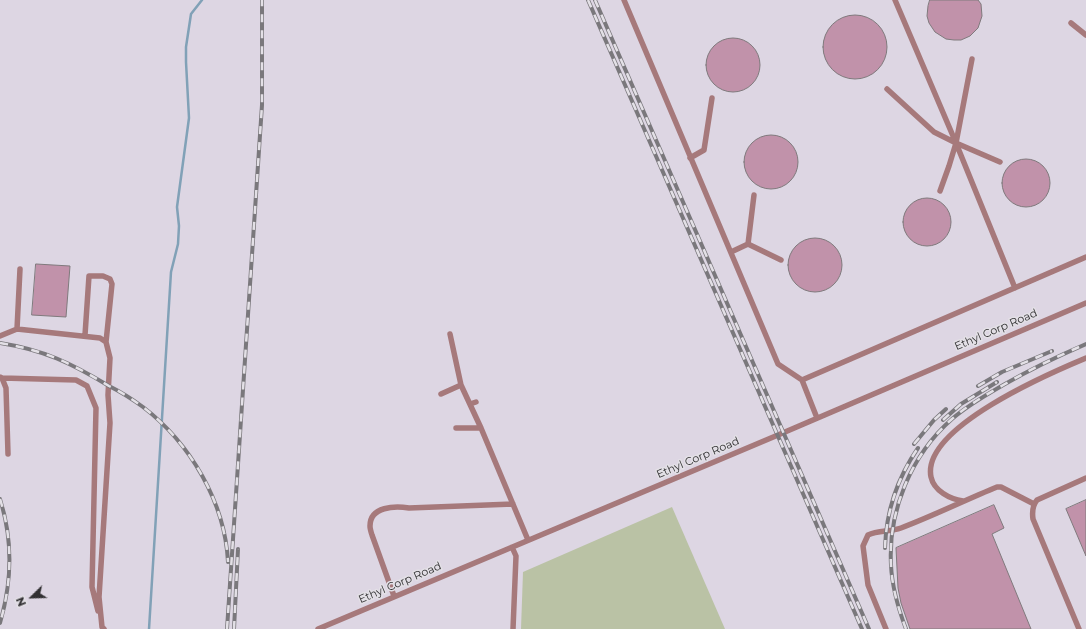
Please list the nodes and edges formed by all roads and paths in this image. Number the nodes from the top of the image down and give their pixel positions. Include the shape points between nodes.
1 (624, 0) edge
2 (895, 0) edge
3 (1071, 24) dead end
4 (1086, 35) edge
5 (972, 59) dead end
6 (886, 89) dead end
7 (712, 98) dead end
8 (956, 143) junction
9 (690, 158) junction
10 (1000, 162) dead end
11 (940, 191) dead end
12 (754, 195) dead end
13 (748, 244) junction
14 (731, 252) junction
15 (1086, 257) edge
16 (781, 260) dead end
17 (20, 269) dead end
18 (1015, 288) junction
19 (1086, 303) edge
20 (17, 329) junction
21 (450, 334) dead end
22 (85, 335) junction
23 (0, 336) edge
24 (106, 342) junction
25 (1086, 358) edge
26 (1, 377) edge
27 (802, 380) junction
28 (461, 384) junction
29 (441, 394) dead end
30 (817, 418) junction
31 (456, 428) dead end
32 (481, 428) junction
33 (8, 454) dead end
34 (1086, 478) edge
35 (963, 501) junction
36 (513, 504) junction
37 (1034, 504) junction
38 (528, 540) junction
39 (512, 547) junction
40 (394, 596) junction
41 (102, 628) edge
42 (318, 629) edge
43 (513, 629) edge
44 (886, 629) edge
45 (1079, 629) edge

1 - 9 lane
2 - 8 lane
3 - 4 lane
5 - 8 lane
6 - 8 lane via 934,132
7 - 9 lane via 704,150
8 - 10 lane
8 - 11 lane
8 - 18 lane
9 - 14 lane
12 - 13 lane
13 - 14 lane
13 - 16 lane
14 - 27 lane via 778,364
15 - 18 lane
17 - 20 lane
18 - 27 lane
19 - 30 lane, Ethyl Corp Road
20 - 22 lane
20 - 23 lane
21 - 28 lane
22 - 24 lane
22 - 24 lane via 89,276 103,276 110,279 112,284
24 - 41 lane via 110,358 110,423 99,597
25 - 35 lane via 1048,374 977,413 938,449 931,464 931,478 945,495
26 - 33 lane via 6,388
26 - 41 lane via 76,380 87,386 96,408 92,587
27 - 30 lane
28 - 29 lane
28 - 32 lane via 473,403
30 - 38 lane, Ethyl Corp Road
31 - 32 lane
32 - 36 lane
34 - 37 lane via 1042,497
35 - 37 lane via 1001,487
35 - 44 lane via 898,529 868,535 863,546 868,585
36 - 38 lane
36 - 40 lane via 408,508 396,506 381,509 372,516 370,525
37 - 45 lane via 1033,519
38 - 39 lane, Ethyl Corp Road
39 - 40 lane, Ethyl Corp Road
39 - 43 lane via 516,556
40 - 42 lane, Ethyl Corp Road

